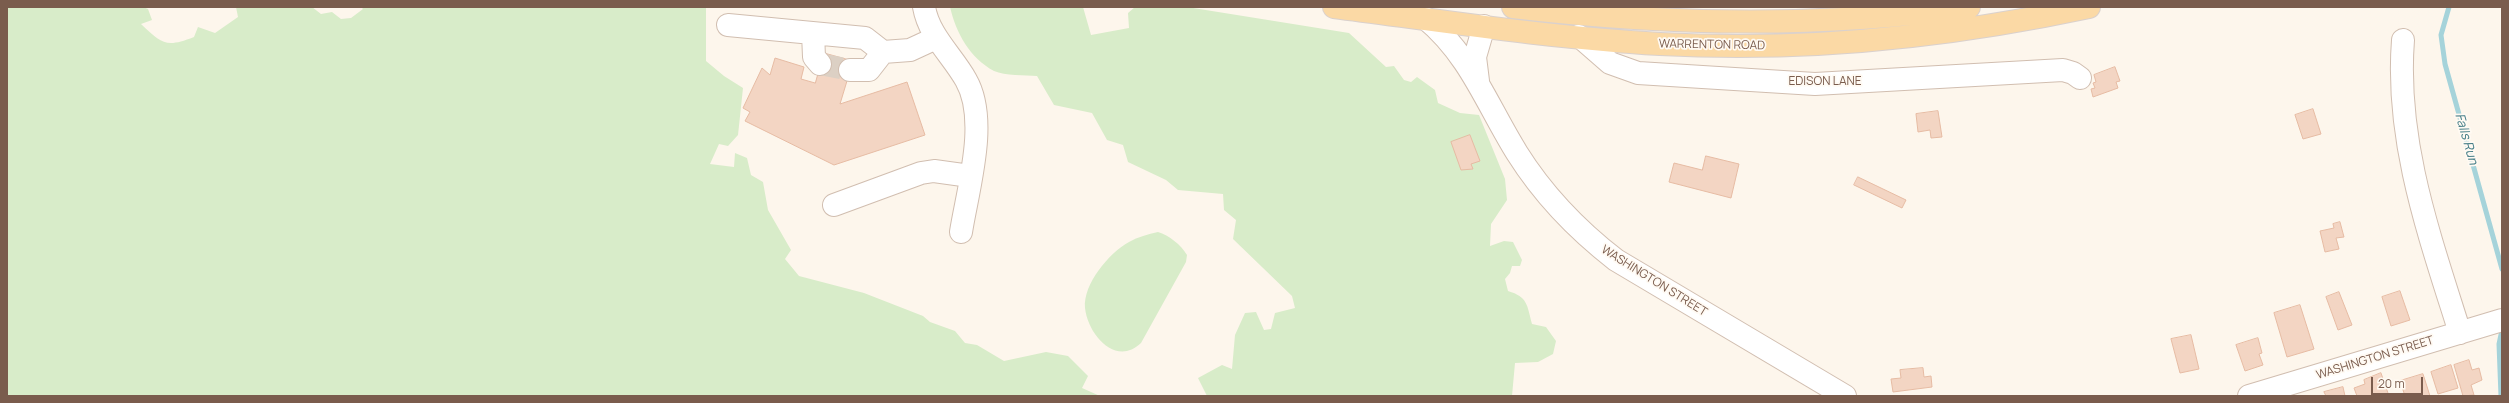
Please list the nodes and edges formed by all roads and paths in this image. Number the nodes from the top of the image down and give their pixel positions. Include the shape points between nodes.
1 (924, 7) edge
2 (1334, 7) edge
3 (1513, 7) edge
4 (1969, 7) edge
5 (2089, 7) edge
6 (1425, 18) junction
7 (728, 25) dead end
8 (1484, 26) junction
9 (813, 33) junction
10 (1579, 36) junction
11 (936, 38) junction
12 (2404, 40) dead end
13 (883, 52) junction
14 (820, 64) dead end
15 (850, 70) tunnel mouth
16 (2080, 78) dead end
17 (1478, 81) junction
18 (970, 176) junction
19 (834, 205) dead end
20 (961, 232) dead end
21 (2495, 322) edge
22 (2460, 333) junction
23 (1845, 396) edge
24 (2249, 396) edge

1 - 11 street
2 - 6 main road, WARRENTON ROAD
3 - 4 main road, WARRENTON ROAD via 1630,18 1770,22 1863,19
5 - 10 main road, WARRENTON ROAD via 1950,32 1781,46 1661,44
6 - 8 main road, WARRENTON ROAD
6 - 17 street, WASHINGTON STREET via 1448,38
7 - 9 street
8 - 10 main road, WARRENTON ROAD
8 - 17 street, WASHINGTON STREET via 1475,58
9 - 13 street via 865,38
9 - 14 street via 814,57
10 - 16 street, EDISON LANE via 1610,63 1638,73 1815,84 2063,70
11 - 13 street via 910,50
11 - 18 street via 966,80 974,102 977,129
12 - 22 street via 2402,104 2406,144 2420,204
13 - 15 street via 868,70
17 - 23 street, WASHINGTON STREET via 1516,153 1542,191 1587,238 1616,260
18 - 19 street via 934,171 921,173
18 - 20 street
21 - 22 street, WASHINGTON STREET
22 - 24 street, WASHINGTON STREET

